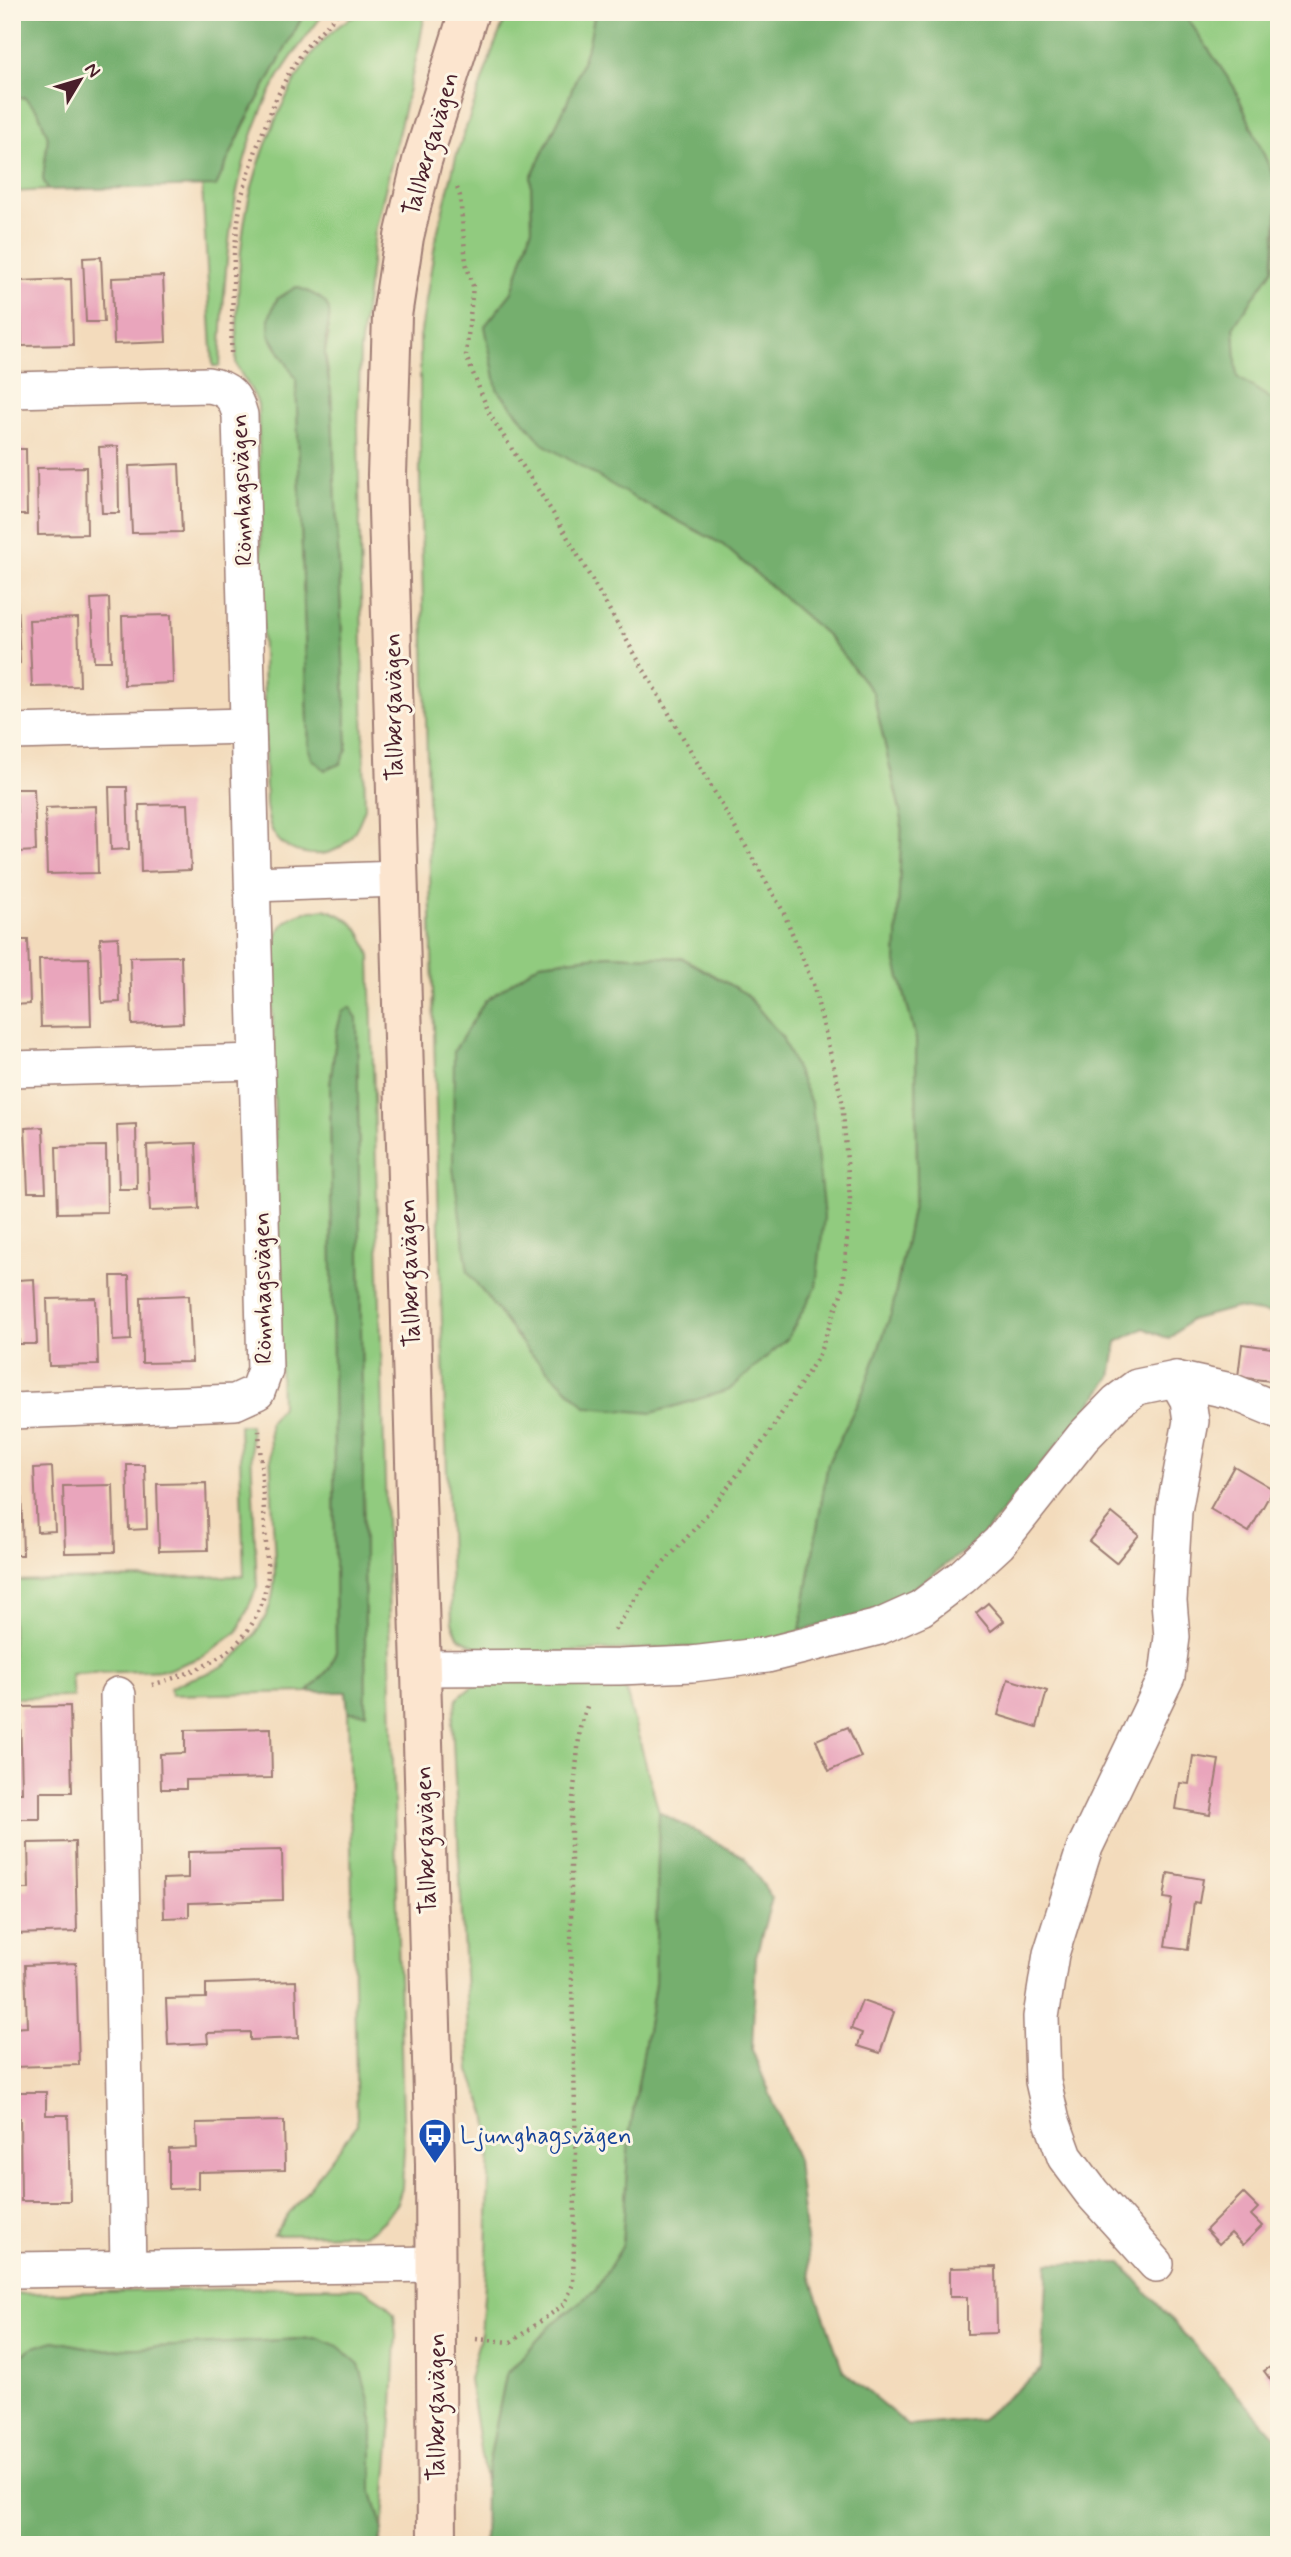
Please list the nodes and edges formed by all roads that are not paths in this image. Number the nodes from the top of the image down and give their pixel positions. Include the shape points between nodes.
1 (469, 12) edge
2 (12, 390) edge
3 (247, 726) junction
4 (12, 732) edge
5 (398, 879) junction
6 (253, 884) junction
7 (257, 1062) junction
8 (12, 1069) edge
9 (1176, 1379) junction
10 (1279, 1410) edge
11 (12, 1411) edge
12 (420, 1668) junction
13 (118, 1695) road end
14 (436, 2264) junction
15 (1156, 2264) dead end
16 (128, 2269) junction
17 (12, 2270) edge
18 (436, 2545) edge

1 - 5 street, Tallbergavägen via 422,161 392,316 387,475
2 - 3 street, Rönnhagsvägen via 208,385 230,392 237,402
3 - 4 street
3 - 6 street, Rönnhagsvägen
5 - 6 street
5 - 12 street, Tallbergavägen
6 - 7 street, Rönnhagsvägen
7 - 8 street
7 - 11 street, Rönnhagsvägen via 265,1370 257,1392 234,1402
9 - 10 street via 1231,1391
9 - 12 street via 1137,1387 1116,1402 999,1543 921,1608 879,1627 767,1655 692,1664
9 - 15 street via 1188,1400 1191,1421 1174,1511 1167,1676 1086,1847 1051,1954 1041,2017 1043,2081 1065,2157
12 - 14 street, Tallbergavägen
13 - 16 street
14 - 16 street
14 - 18 street, Tallbergavägen
16 - 17 street

